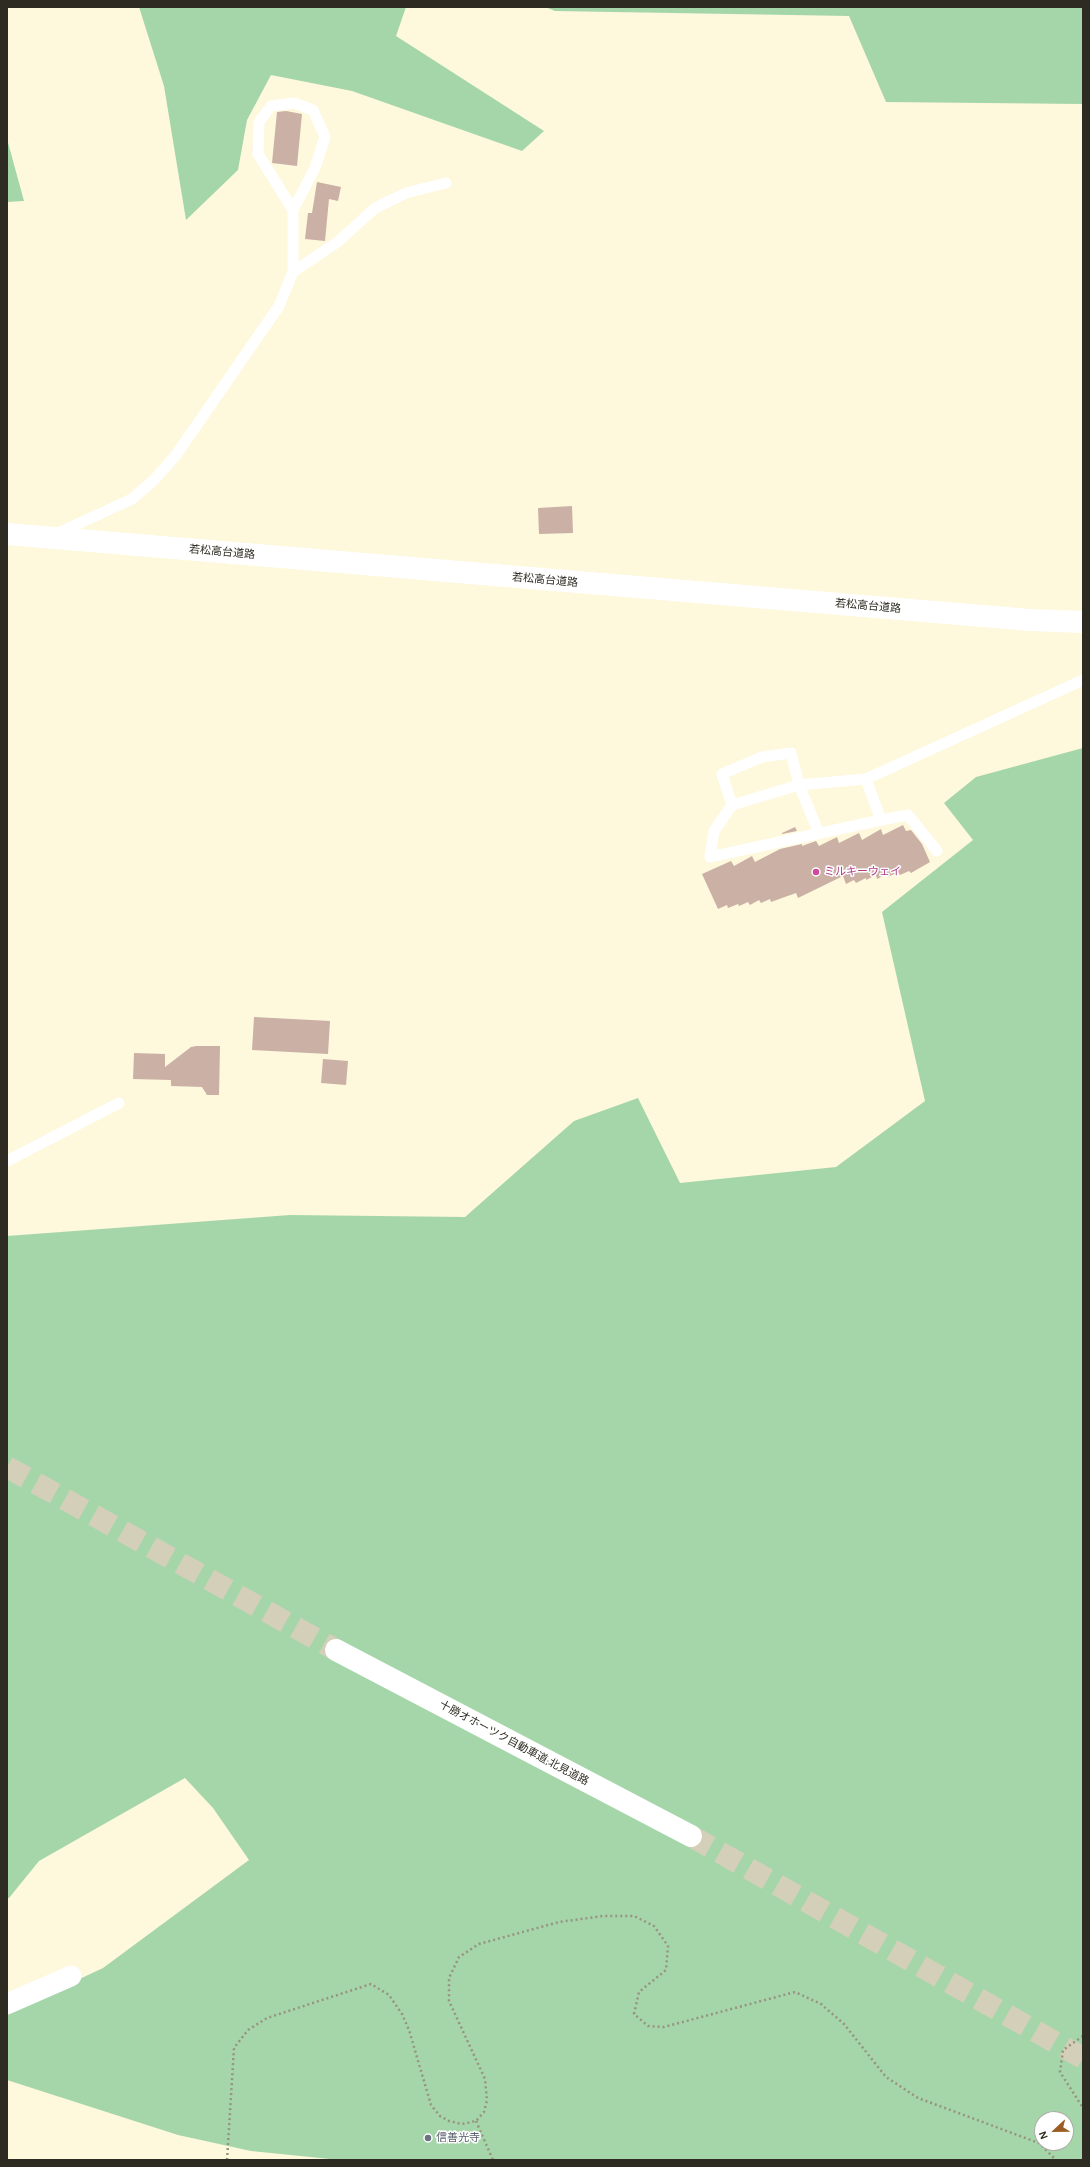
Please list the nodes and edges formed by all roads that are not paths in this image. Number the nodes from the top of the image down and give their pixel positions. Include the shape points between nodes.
1 (446, 182) dead end
2 (293, 210) junction
3 (293, 272) junction
4 (7, 534) edge
5 (48, 537) junction
6 (1083, 622) edge
7 (1083, 680) edge
8 (866, 779) junction
9 (799, 785) junction
10 (732, 805) junction
11 (882, 820) junction
12 (818, 833) junction
13 (938, 851) dead end
14 (119, 1103) dead end
15 (7, 1161) edge
16 (336, 1650) tunnel mouth
17 (691, 1836) tunnel mouth
18 (71, 1976) dead end
19 (7, 2004) edge

1 - 3 lane via 406,193 375,208 339,241
2 - 2 lane via 258,154 259,122 271,106 294,103 313,110 324,137 314,168
2 - 3 lane
3 - 5 lane via 279,306 176,455 154,480 132,499
4 - 5 main road, 若松高台道路
5 - 6 main road, 若松高台道路 via 564,582
7 - 8 lane
8 - 9 lane
8 - 11 lane
9 - 10 lane
9 - 10 lane via 791,753 762,757 722,774
9 - 12 lane
10 - 12 lane via 714,831 710,857
11 - 12 lane
11 - 13 lane via 908,814
14 - 15 lane
16 - 17 main road, 十勝オホーツク自動車道;北見道路
18 - 19 street

